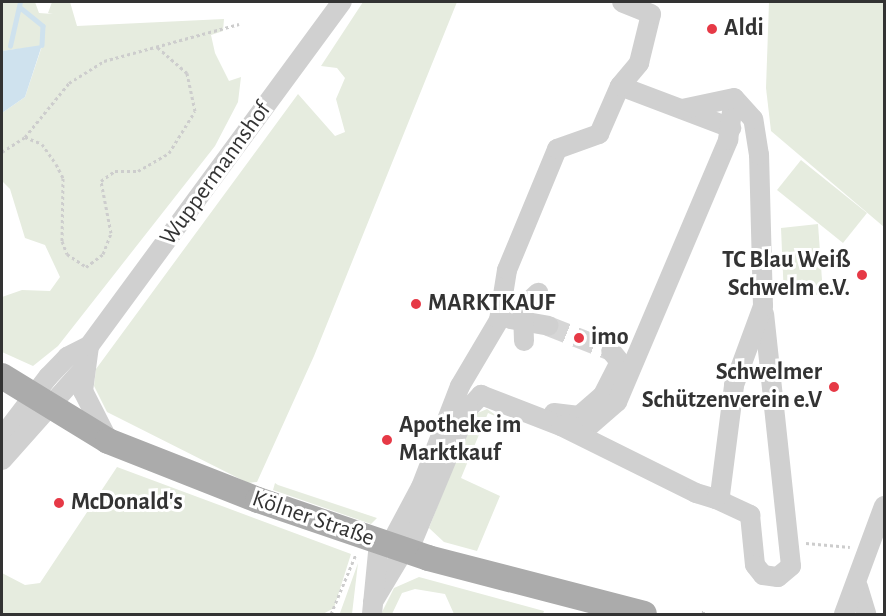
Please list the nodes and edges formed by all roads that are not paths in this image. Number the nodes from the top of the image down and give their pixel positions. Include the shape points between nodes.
1 (342, 2) edge
2 (622, 2) edge
3 (621, 86) junction
4 (734, 98) junction
5 (682, 109) junction
6 (731, 128) junction
7 (538, 293) dead end
8 (763, 306) junction
9 (522, 317) junction
10 (499, 320) junction
11 (548, 327) tunnel mouth
12 (524, 341) dead end
13 (89, 346) junction
14 (611, 351) dead end
15 (84, 368) junction
16 (2, 376) edge
17 (40, 404) junction
18 (525, 411) junction
19 (561, 426) junction
20 (2, 437) edge
21 (108, 441) junction
22 (2, 460) edge
23 (716, 500) junction
24 (885, 506) edge
25 (389, 545) junction
26 (858, 587) junction
27 (373, 608) edge
28 (864, 612) edge
29 (644, 615) edge
30 (843, 615) edge

1 - 13 street, Wuppermannshof
2 - 3 street via 651,14 639,63
3 - 5 street
3 - 10 street via 600,134 557,149 507,270
4 - 5 street
4 - 6 street
4 - 8 street via 753,118 759,155
5 - 6 street
6 - 19 street via 617,402 587,428
7 - 9 street via 523,307
8 - 23 street via 734,385
8 - 23 street via 791,566 778,577 763,575 755,565 750,515
9 - 10 street
9 - 11 street
9 - 12 street
10 - 25 street via 460,386 421,487
13 - 15 street, Wuppermannshof
13 - 17 street, Wuppermannshof via 68,357
14 - 18 street via 620,362 613,381 579,416
15 - 17 street, Wuppermannshof
15 - 21 street, Wuppermannshof via 86,400
16 - 17 main road, Kölner Straße
17 - 20 street, Wuppermannshof
17 - 21 main road, Kölner Straße
17 - 22 street, Wuppermannshof
18 - 19 street
18 - 25 street via 490,396 474,400
19 - 23 street
21 - 25 main road, Kölner Straße
24 - 26 street
25 - 27 street
25 - 27 street
25 - 29 main road, Kölner Straße
26 - 28 street
26 - 30 street

